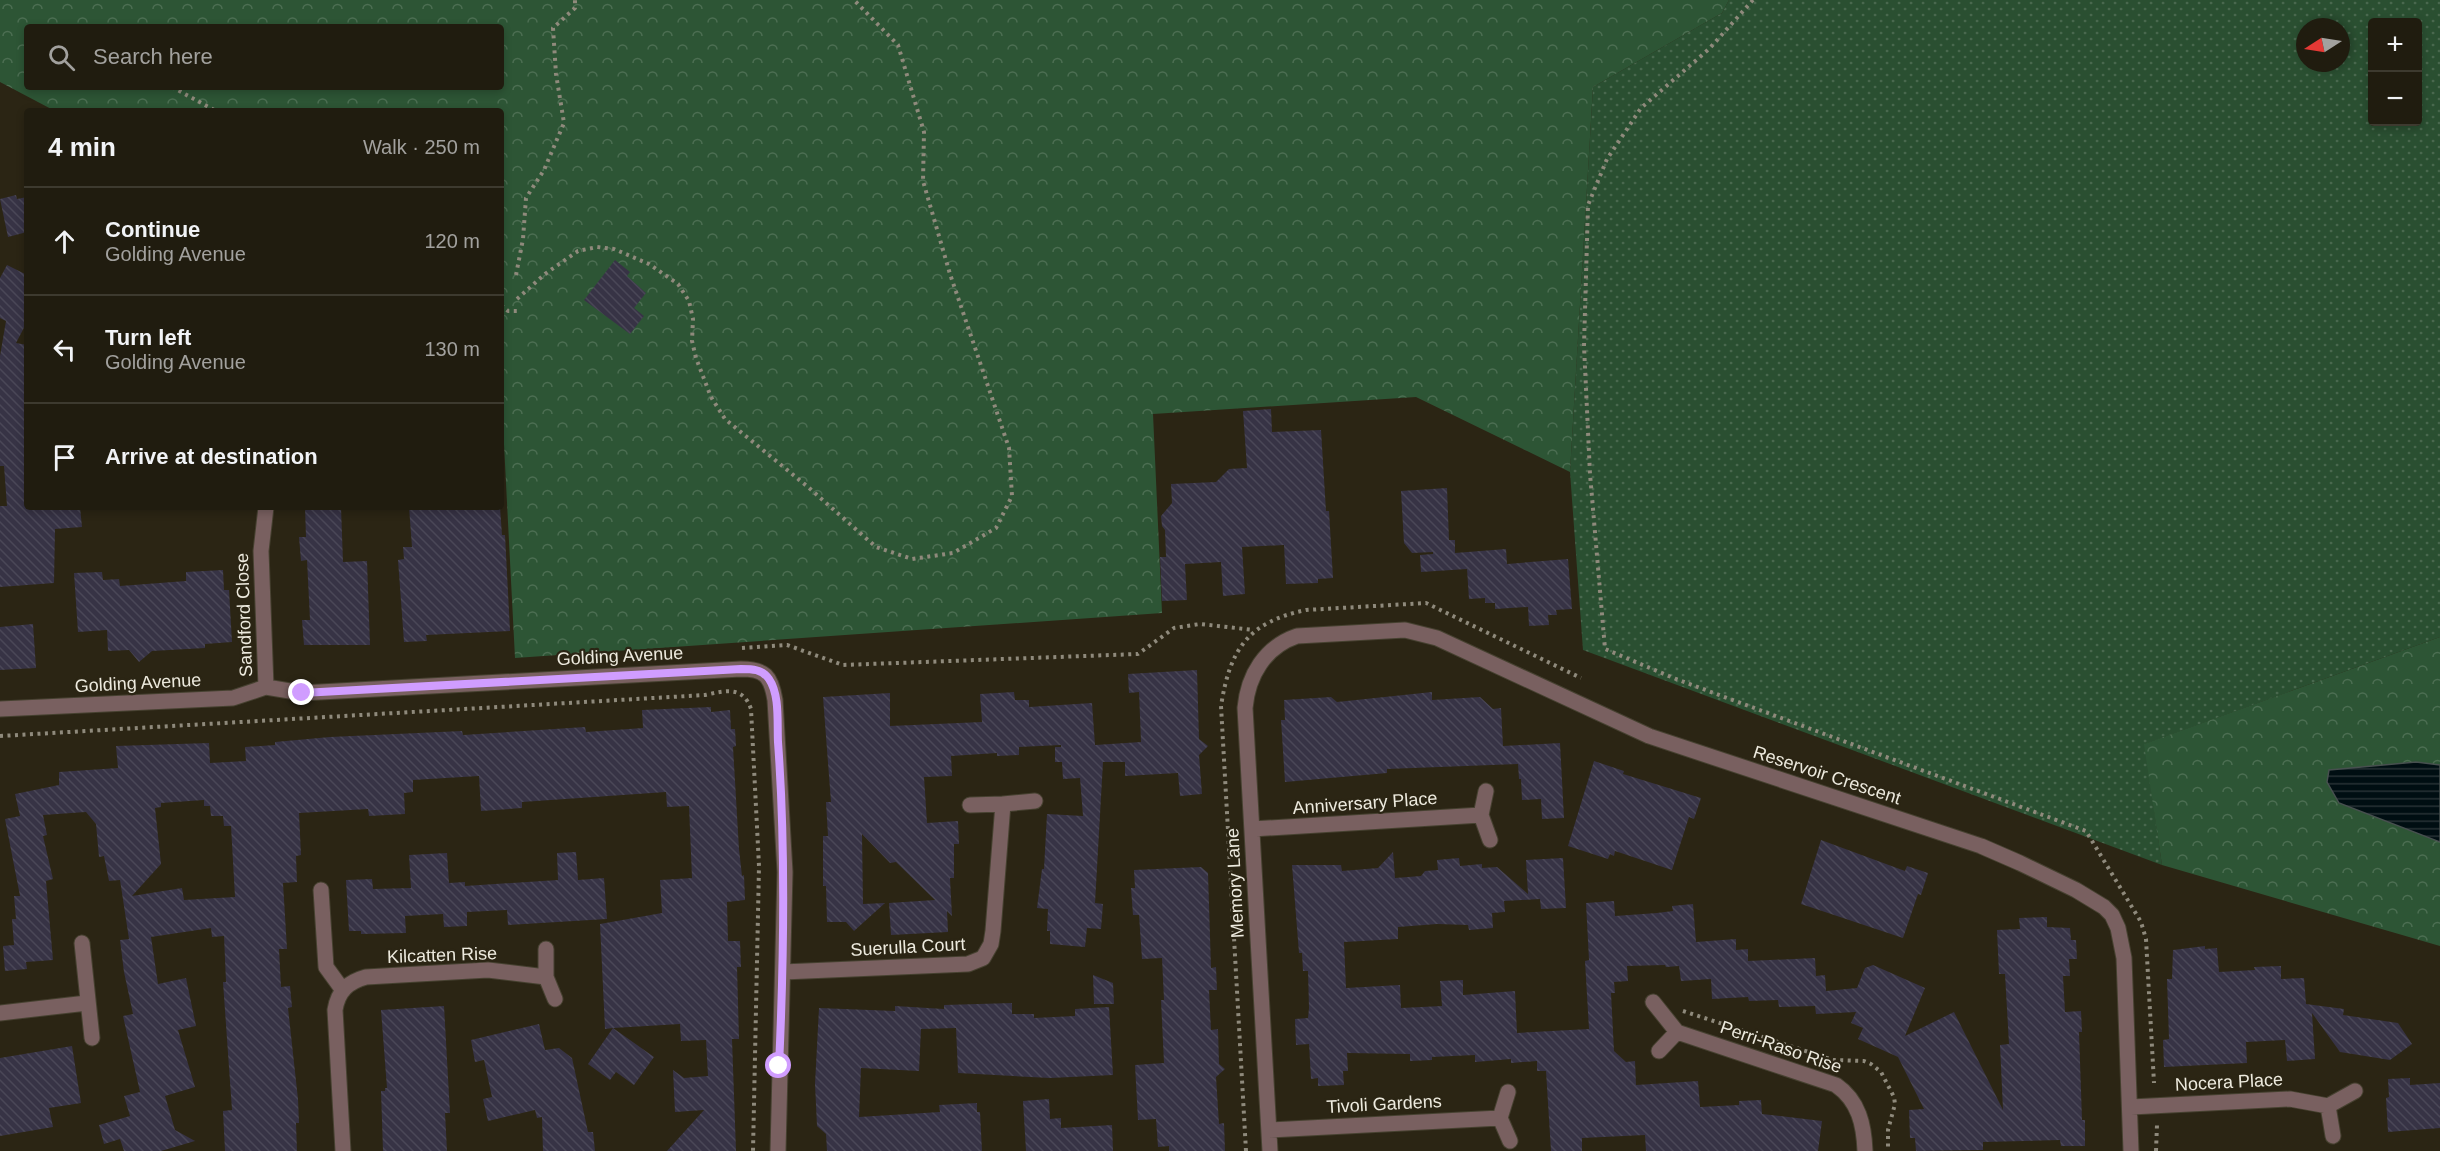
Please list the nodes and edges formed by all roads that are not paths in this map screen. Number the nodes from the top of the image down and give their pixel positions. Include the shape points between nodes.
1 (266, 510) edge
2 (1297, 636) joint
3 (266, 687) junction
4 (0, 709) edge
5 (1486, 791) dead end
6 (1035, 801) dead end
7 (1003, 804) junction
8 (970, 805) dead end
9 (1481, 815) junction
10 (1252, 829) junction
11 (1490, 840) dead end
12 (321, 890) dead end
13 (82, 943) dead end
14 (546, 949) dead end
15 (783, 972) junction
16 (546, 976) junction
17 (342, 989) junction
18 (555, 999) dead end
19 (87, 1002) junction
20 (1653, 1002) dead end
21 (0, 1013) edge
22 (1677, 1032) junction
23 (92, 1038) dead end
24 (1659, 1051) dead end
25 (2355, 1091) dead end
26 (1508, 1092) dead end
27 (2328, 1106) junction
28 (2131, 1107) junction
29 (1500, 1118) junction
30 (1269, 1130) junction
31 (2333, 1136) dead end
32 (1510, 1142) dead end
33 (343, 1151) edge
34 (778, 1151) edge
35 (1270, 1151) edge
36 (1865, 1151) edge
37 (2131, 1151) edge

1 - 3 street, Sandford Close via 261,551
2 - 10 street, Memory Lane via 1268,654 1254,672 1246,694
2 - 28 street, Reservoir Crescent via 1405,630 1437,638 1649,736 1981,846 2092,899 2112,915 2121,940
3 - 4 street, Golding Avenue via 233,698
3 - 15 street, Golding Avenue via 302,693 757,669 770,681 775,700 784,872
5 - 9 street
6 - 7 street
7 - 8 street
7 - 15 street, Suerulla Court via 993,931 983,958 968,964
9 - 10 street, Anniversary Place
9 - 11 street
10 - 30 street, Memory Lane
12 - 17 street via 326,967
13 - 19 street
14 - 16 street
15 - 34 street, Golding Avenue
16 - 17 street, Kilcatten Rise via 488,970 377,976 357,979
16 - 18 street
17 - 33 street via 335,1010
19 - 21 street
19 - 23 street
20 - 22 street
22 - 24 street
22 - 36 street, Perri-Raso Rise via 1836,1085 1858,1111
25 - 27 street
26 - 29 street
27 - 28 street, Nocera Place via 2290,1099
27 - 31 street
28 - 37 street, Reservoir Crescent
29 - 30 street, Tivoli Gardens
29 - 32 street
30 - 35 street, Memory Lane

